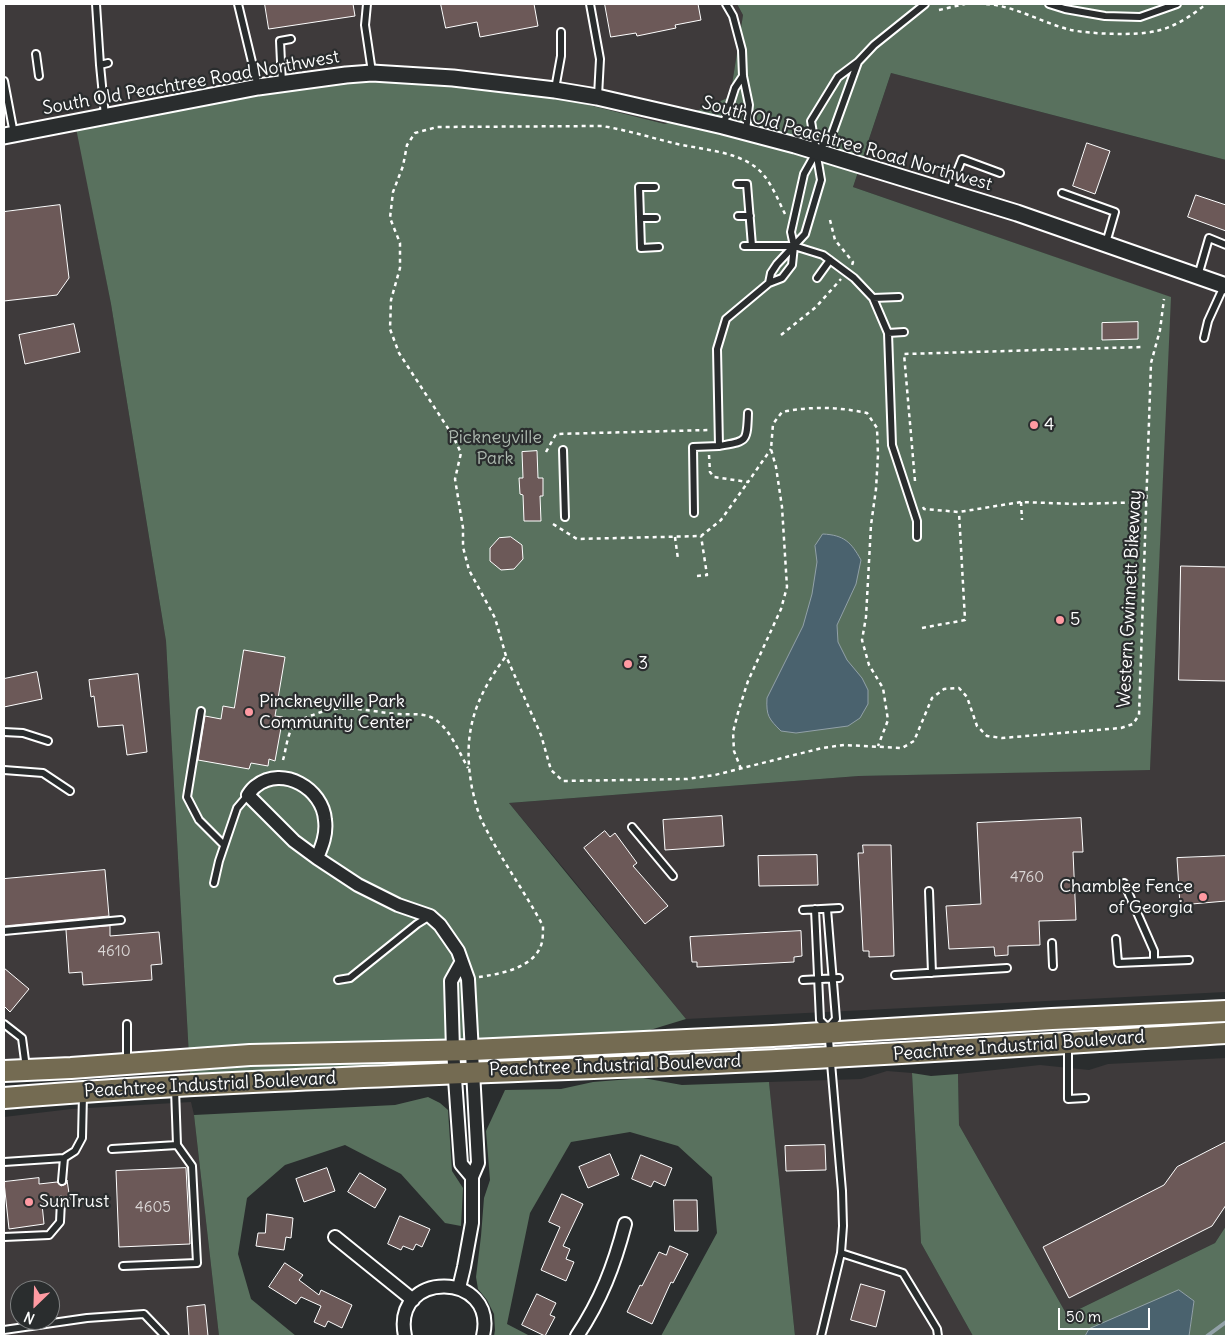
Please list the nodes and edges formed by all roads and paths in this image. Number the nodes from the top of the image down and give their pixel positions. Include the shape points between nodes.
1 (96, 4) edge
2 (238, 4) edge
3 (367, 4) edge
4 (590, 4) edge
5 (726, 4) edge
6 (925, 4) edge
7 (965, 4) edge
8 (1049, 4) edge
9 (1177, 4) edge
10 (939, 10) dead end
11 (561, 32) dead end
12 (291, 39) dead end
13 (36, 54) dead end
14 (858, 62) junction
15 (108, 63) dead end
16 (100, 65) junction
17 (372, 73) junction
18 (39, 76) dead end
19 (743, 76) junction
20 (4, 81) edge
21 (282, 84) junction
22 (258, 87) junction
23 (555, 90) junction
24 (598, 97) junction
25 (105, 116) junction
26 (723, 126) junction
27 (746, 132) junction
28 (9, 135) edge
29 (817, 151) junction
30 (1000, 173) dead end
31 (737, 184) dead end
32 (655, 187) dead end
33 (949, 192) junction
34 (1062, 193) dead end
35 (785, 214) dead end
36 (738, 216) dead end
37 (750, 216) junction
38 (640, 218) junction
39 (656, 218) dead end
40 (830, 220) dead end
41 (1106, 243) junction
42 (1226, 245) edge
43 (744, 246) dead end
44 (752, 246) junction
45 (794, 246) junction
46 (659, 247) dead end
47 (830, 260) junction
48 (852, 265) dead end
49 (1198, 276) junction
50 (817, 278) dead end
51 (842, 278) dead end
52 (769, 283) junction
53 (1225, 285) edge
54 (899, 297) dead end
55 (873, 298) junction
56 (1164, 299) dead end
57 (904, 332) dead end
58 (888, 333) junction
59 (781, 335) dead end
60 (1204, 338) dead end
61 (1142, 347) dead end
62 (748, 413) dead end
63 (709, 430) dead end
64 (719, 446) junction
65 (771, 449) junction
66 (563, 450) dead end
67 (709, 450) dead end
68 (546, 452) dead end
69 (748, 482) junction
70 (915, 487) dead end
71 (1021, 502) junction
72 (1147, 502) junction
73 (924, 509) dead end
74 (959, 512) junction
75 (694, 513) dead end
76 (565, 517) dead end
77 (1022, 520) dead end
78 (553, 524) dead end
79 (701, 536) junction
80 (675, 537) junction
81 (917, 537) dead end
82 (678, 559) dead end
83 (697, 576) dead end
84 (922, 628) dead end
85 (506, 656) junction
86 (201, 711) dead end
87 (4, 732) edge
88 (48, 741) dead end
89 (878, 746) junction
90 (283, 760) dead end
91 (469, 769) junction
92 (741, 769) junction
93 (4, 770) edge
94 (70, 791) dead end
95 (248, 795) junction
96 (632, 827) dead end
97 (224, 845) junction
98 (317, 858) junction
99 (672, 876) dead end
100 (1124, 883) dead end
101 (214, 884) dead end
102 (930, 891) dead end
103 (839, 908) dead end
104 (815, 909) junction
105 (827, 909) junction
106 (803, 910) dead end
107 (430, 916) junction
108 (121, 920) dead end
109 (4, 931) edge
110 (1116, 939) dead end
111 (1052, 943) dead end
112 (1189, 960) dead end
113 (1154, 962) junction
114 (461, 963) junction
115 (1053, 966) dead end
116 (1006, 968) dead end
117 (932, 973) junction
118 (895, 975) dead end
119 (478, 978) dead end
120 (835, 978) junction
121 (338, 980) dead end
122 (803, 980) dead end
123 (819, 980) junction
124 (1226, 1011) edge
125 (4, 1024) edge
126 (127, 1024) dead end
127 (828, 1030) junction
128 (1226, 1033) edge
129 (1068, 1043) junction
130 (462, 1050) junction
131 (831, 1057) junction
132 (128, 1064) junction
133 (26, 1070) junction
134 (4, 1071) edge
135 (464, 1072) junction
136 (175, 1086) junction
137 (83, 1091) junction
138 (4, 1098) edge
139 (1085, 1098) dead end
140 (177, 1145) junction
141 (112, 1148) dead end
142 (64, 1158) junction
143 (4, 1162) edge
144 (62, 1181) dead end
145 (61, 1201) dead end
146 (625, 1224) dead end
147 (4, 1237) edge
148 (335, 1237) dead end
149 (841, 1253) junction
150 (123, 1266) dead end
151 (458, 1288) junction
152 (413, 1300) junction
153 (4, 1330) edge
154 (165, 1336) edge
155 (405, 1336) edge
156 (483, 1336) edge
157 (577, 1336) edge
158 (821, 1336) edge
159 (938, 1336) edge

1 - 16 lane
2 - 22 lane
3 - 17 lane via 366,25
4 - 24 lane via 600,59
5 - 19 lane via 733,16 742,50
6 - 14 lane via 874,44
7 - 10 path
8 - 9 lane via 1105,16 1140,17
11 - 23 lane
12 - 21 lane via 280,40
13 - 18 lane
14 - 29 lane via 831,138
14 - 29 lane via 838,77 811,121
15 - 16 lane
16 - 25 lane
17 - 21 street, South Old Peachtree Road Northwest
17 - 23 street, South Old Peachtree Road Northwest via 453,78
19 - 26 lane
19 - 27 lane via 749,105
20 - 28 lane
21 - 22 street, South Old Peachtree Road Northwest
22 - 25 street, South Old Peachtree Road Northwest
23 - 24 street, South Old Peachtree Road Northwest
24 - 26 street, South Old Peachtree Road Northwest
25 - 28 street, South Old Peachtree Road Northwest
26 - 27 street, South Old Peachtree Road Northwest
27 - 29 street, South Old Peachtree Road Northwest
29 - 33 street, South Old Peachtree Road Northwest
29 - 45 lane via 804,174 790,232
29 - 45 lane via 821,180 805,234
30 - 33 lane via 962,159
31 - 37 lane via 748,184
32 - 38 lane via 639,187
33 - 41 street, South Old Peachtree Road Northwest
34 - 41 lane via 1115,212
35 - 85 path, Western Gwinnett Bikeway via 766,178 755,166 740,158 627,130 602,126 436,127 415,133 407,145 403,166 392,192 390,218 400,243 400,268 391,300 390,329 400,353 461,453 454,479 464,528 463,547 470,570 495,618
36 - 37 lane
37 - 44 lane
38 - 39 lane
38 - 46 lane via 641,248
40 - 48 path via 835,240 853,262
41 - 49 street, South Old Peachtree Road Northwest
42 - 49 lane via 1209,238
43 - 44 lane
44 - 45 lane
45 - 47 lane
45 - 52 lane via 777,264
45 - 52 lane via 792,265 782,278
47 - 50 lane
47 - 55 lane
49 - 53 street, South Old Peachtree Road Northwest
51 - 59 path via 816,307
52 - 64 lane via 726,320 717,349
53 - 60 lane via 1208,321
54 - 55 lane
55 - 58 lane
56 - 72 path, Western Gwinnett Bikeway via 1160,330 1150,363
57 - 58 lane
58 - 81 lane via 892,444 917,521
61 - 70 path via 904,354
62 - 64 lane via 747,435 741,442
63 - 68 path via 556,434
64 - 75 lane via 692,447
65 - 69 path
65 - 89 path via 773,424 782,412 803,408 851,410 867,413 876,428 876,489 862,640 869,665 883,688 886,704 888,720
65 - 92 path via 782,507 787,587 737,716 733,732 734,750
66 - 76 lane
67 - 69 path via 710,472 714,477
69 - 79 path via 721,520
71 - 72 path
71 - 74 path
71 - 77 path
72 - 89 path, Western Gwinnett Bikeway via 1139,715 1133,724 1121,728 1002,738 987,736 977,726 968,697 959,688 944,688 932,698 914,741 902,748
73 - 74 path
74 - 84 path via 965,620
78 - 80 path via 577,539
79 - 80 path
79 - 83 path via 707,575
80 - 82 path
85 - 91 path via 492,675 473,716 469,734
85 - 92 path, Western Gwinnett Bikeway via 541,735 551,770 563,781 687,779
86 - 97 lane via 187,797 199,820
87 - 88 lane via 23,732
89 - 92 path, Western Gwinnett Bikeway via 822,748
90 - 91 path via 293,727 303,718 326,709 352,708 420,713 435,719 446,729
91 - 119 path via 474,800 484,826 543,926 542,943 535,956 522,966
93 - 94 lane via 43,773
95 - 97 lane via 237,808
95 - 98 street via 294,841
95 - 98 street via 256,786 285,778 300,783 313,793 322,805 326,819
96 - 99 lane
97 - 101 lane
98 - 107 street via 358,885 398,905
100 - 113 lane via 1154,951
102 - 117 lane
103 - 105 lane
104 - 105 lane
104 - 106 lane
104 - 123 lane
105 - 120 lane
107 - 114 street via 448,935
107 - 121 lane via 350,978
108 - 109 lane
110 - 113 lane via 1118,963
111 - 115 lane
112 - 113 lane
114 - 130 street via 468,979
114 - 130 street via 451,980
116 - 117 lane
117 - 118 lane
120 - 123 lane
120 - 127 lane via 836,1019
122 - 123 lane
123 - 127 lane via 820,1020
124 - 127 highway, Peachtree Industrial Boulevard
125 - 133 lane via 22,1038
126 - 132 lane
127 - 130 highway, Peachtree Industrial Boulevard
127 - 131 lane
128 - 129 highway, Peachtree Industrial Boulevard
129 - 131 highway, Peachtree Industrial Boulevard
129 - 139 lane via 1068,1099
130 - 132 highway, Peachtree Industrial Boulevard via 250,1055
130 - 135 street
130 - 135 street
131 - 135 highway, Peachtree Industrial Boulevard
131 - 149 lane via 842,1191
132 - 133 highway, Peachtree Industrial Boulevard
133 - 134 highway, Peachtree Industrial Boulevard
135 - 136 highway, Peachtree Industrial Boulevard
135 - 151 street via 461,1164 472,1177 472,1223
136 - 137 highway, Peachtree Industrial Boulevard
136 - 140 lane
137 - 138 highway, Peachtree Industrial Boulevard
137 - 142 lane via 82,1138 75,1151
140 - 141 lane
140 - 150 lane via 192,1166 197,1263
142 - 143 lane
142 - 144 lane
145 - 147 lane via 60,1222 49,1234
146 - 157 street via 617,1255 594,1310
148 - 152 street
149 - 158 lane
149 - 159 lane via 903,1273 937,1329
151 - 152 street via 444,1285 430,1288
151 - 156 street via 472,1297 481,1310
152 - 155 street via 405,1314
153 - 154 lane via 144,1314

